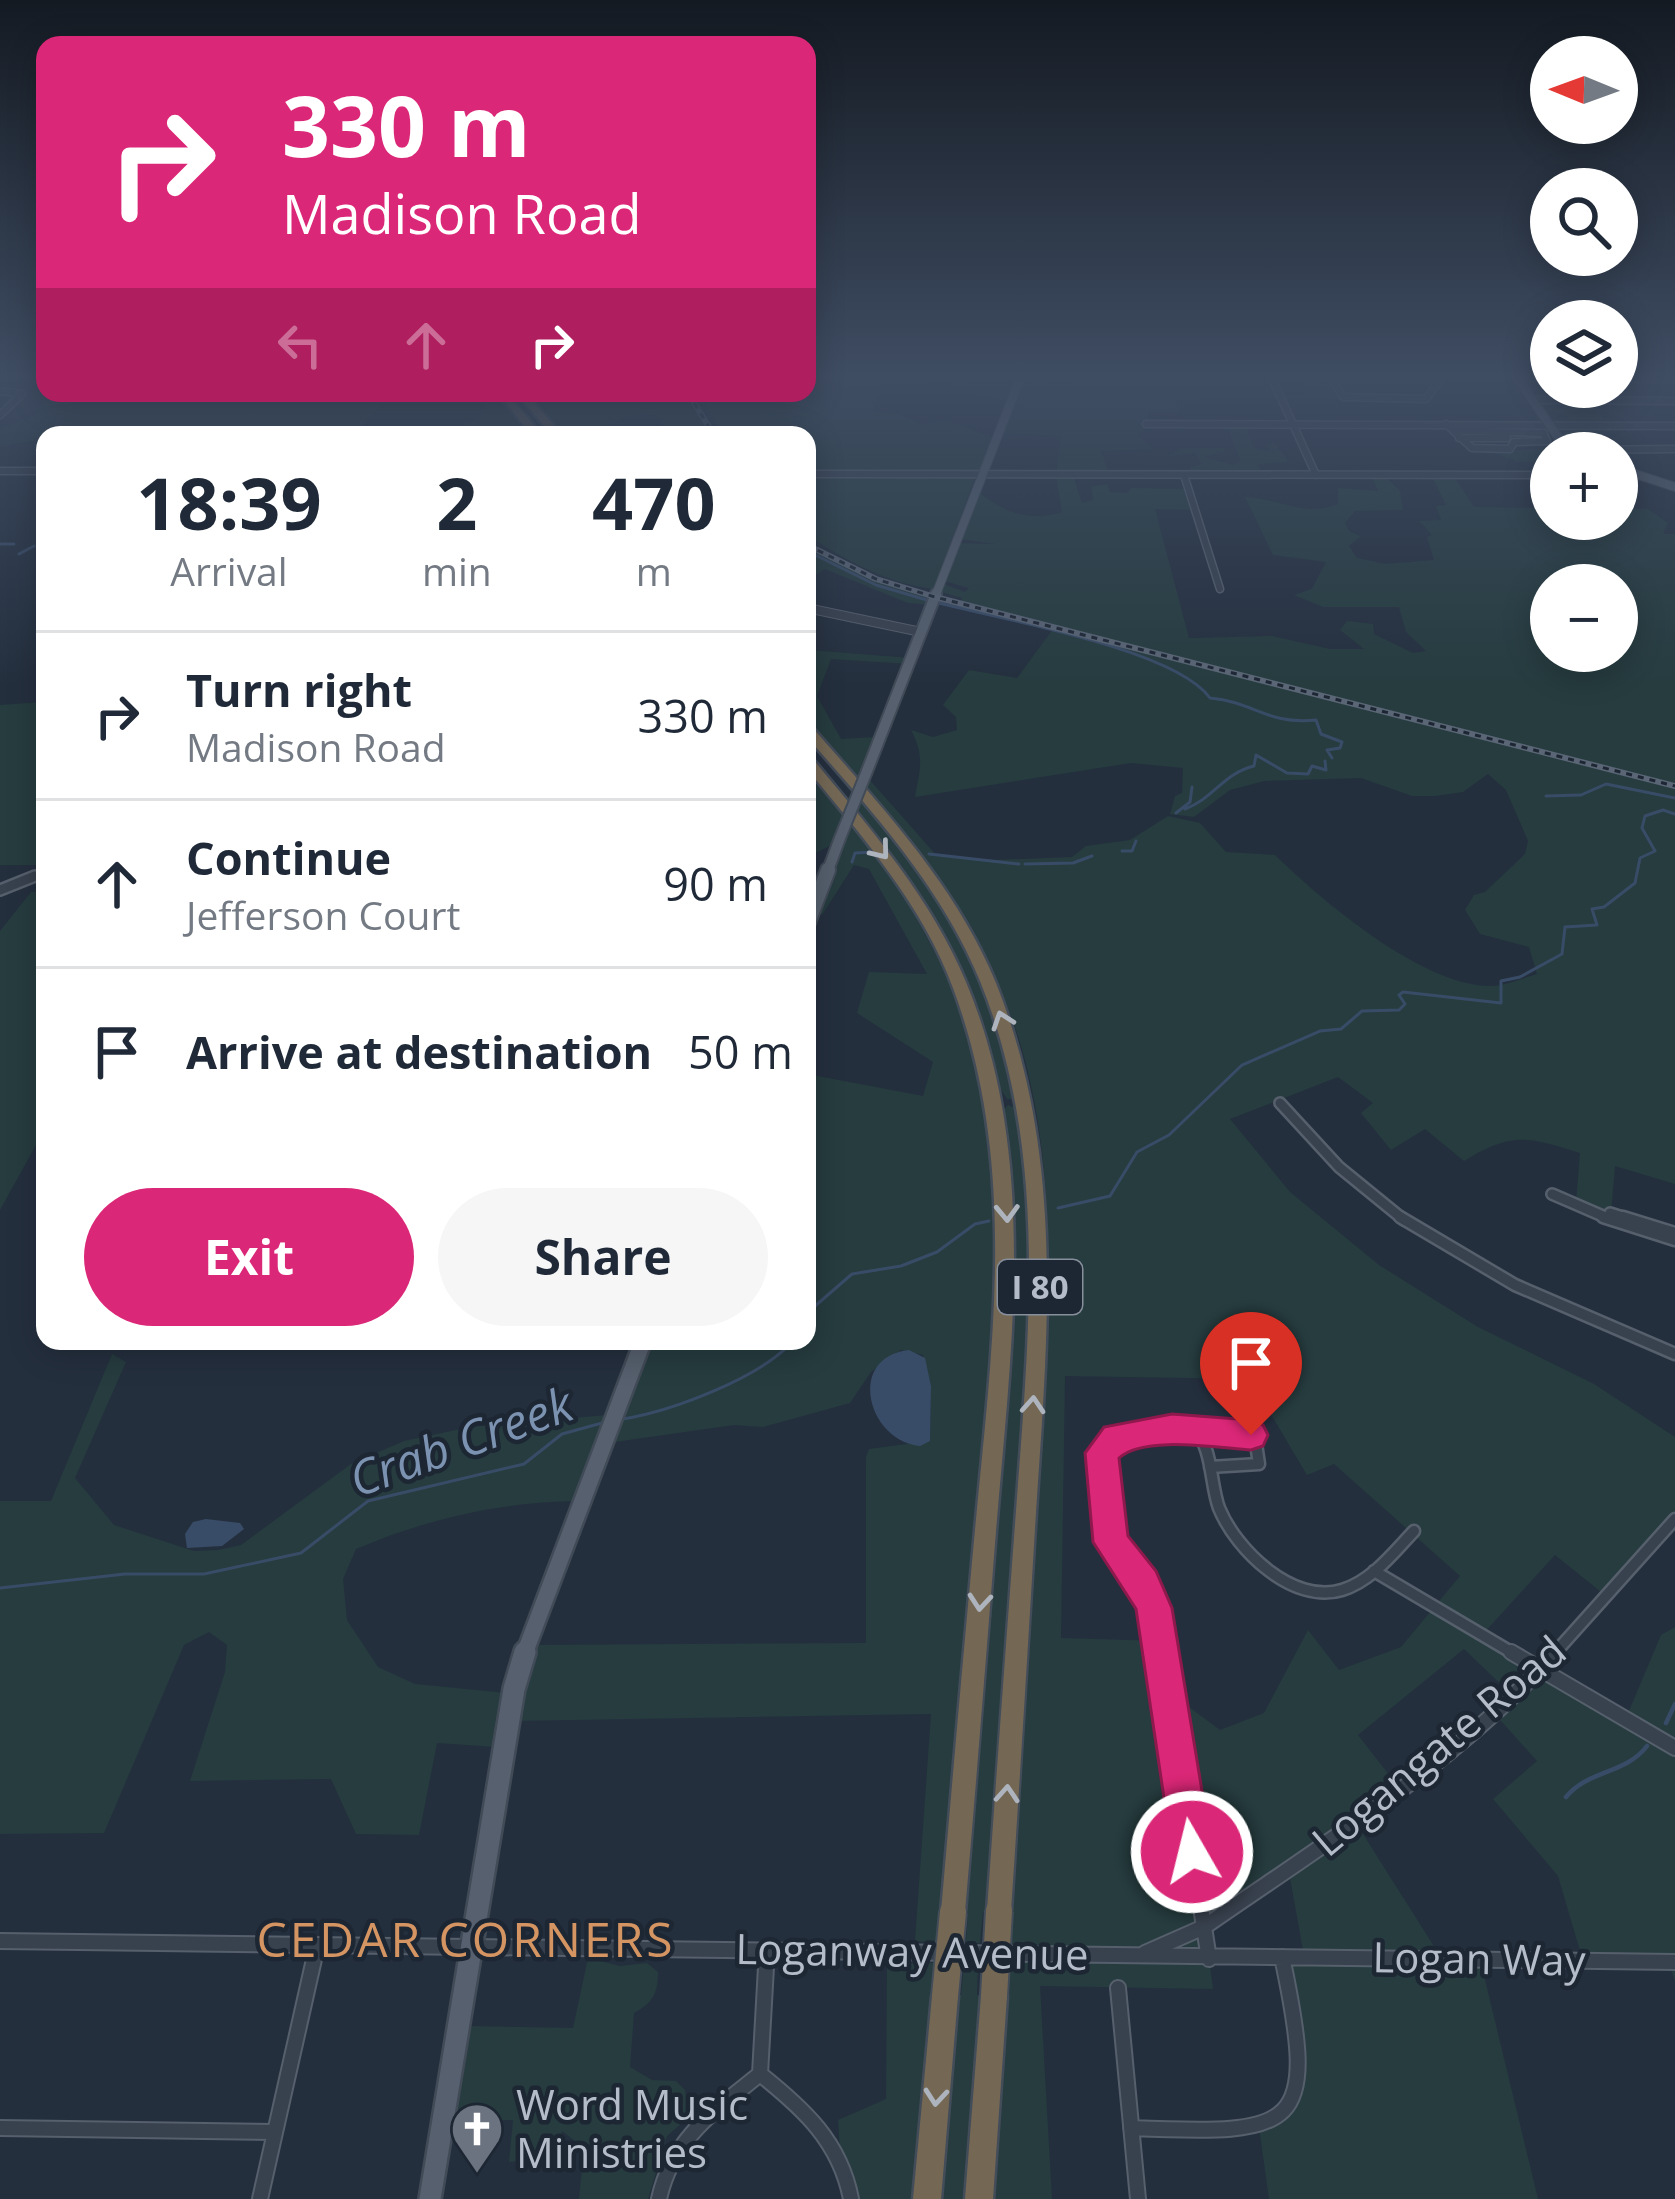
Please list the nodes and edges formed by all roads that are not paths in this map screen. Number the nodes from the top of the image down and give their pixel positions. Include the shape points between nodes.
1 (981, 479) edge
2 (1185, 479) edge
3 (1220, 589) dead end
4 (816, 610) edge
5 (921, 632) junction
6 (816, 740) edge
7 (816, 772) edge
8 (34, 876) dead end
9 (0, 890) edge
10 (816, 901) edge
11 (1280, 1103) dead end
12 (1552, 1194) dead end
13 (1675, 1236) edge
14 (640, 1350) edge
15 (1675, 1354) edge
16 (1191, 1430) junction
17 (1210, 1467) junction
18 (1675, 1519) edge
19 (1414, 1531) dead end
20 (1374, 1571) junction
21 (1541, 1670) junction
22 (1675, 1748) edge
23 (1204, 1927) junction
24 (0, 1940) edge
25 (316, 1946) junction
26 (469, 1946) junction
27 (767, 1949) junction
28 (1140, 1956) junction
29 (1282, 1957) junction
30 (1209, 1959) junction
31 (1675, 1962) edge
32 (1118, 1988) dead end
33 (760, 2074) junction
34 (0, 2128) edge
35 (1131, 2128) junction
36 (274, 2132) junction
37 (260, 2199) edge
38 (430, 2199) edge
39 (658, 2199) edge
40 (851, 2199) edge
41 (927, 2199) edge
42 (979, 2199) edge
43 (1138, 2199) edge

1 - 5 main road
2 - 3 street
4 - 5 street
5 - 10 main road, bridge
42 -> 6 highway, I 80, bridge via 1041,1284 1038,1178 996,1000 954,914
7 -> 41 highway, I 80, bridge via 902,878 949,959 990,1076 1003,1151 1007,1271
8 - 9 street
11 - 15 street via 1348,1178 1433,1242
12 - 13 street
14 - 26 main road via 514,1689
16 - 17 street via 1203,1438
16 - 17 street via 1256,1437 1258,1464
16 - 23 street via 1116,1438 1101,1460 1111,1542 1154,1608
17 - 20 street via 1234,1535 1287,1580 1331,1592
18 - 21 street, Logangate Road
19 - 20 street
20 - 21 street
21 - 22 street
21 - 23 street, Logangate Road via 1377,1807
23 - 28 street, Logangate Road
23 - 30 street
24 - 25 street, Loganway Avenue
25 - 26 street, Loganway Avenue
25 - 36 street
26 - 27 street, Loganway Avenue
26 - 38 main road
27 - 28 street, Loganway Avenue
27 - 33 street
28 - 30 street, Loganway Avenue
29 - 30 street, Loganway Avenue
29 - 31 street, Logan Way
29 - 35 street via 1299,2062 1284,2111 1246,2130
32 - 35 street
33 - 39 street via 680,2139
33 - 40 street via 827,2134
34 - 36 street
35 - 43 street
36 - 37 street

